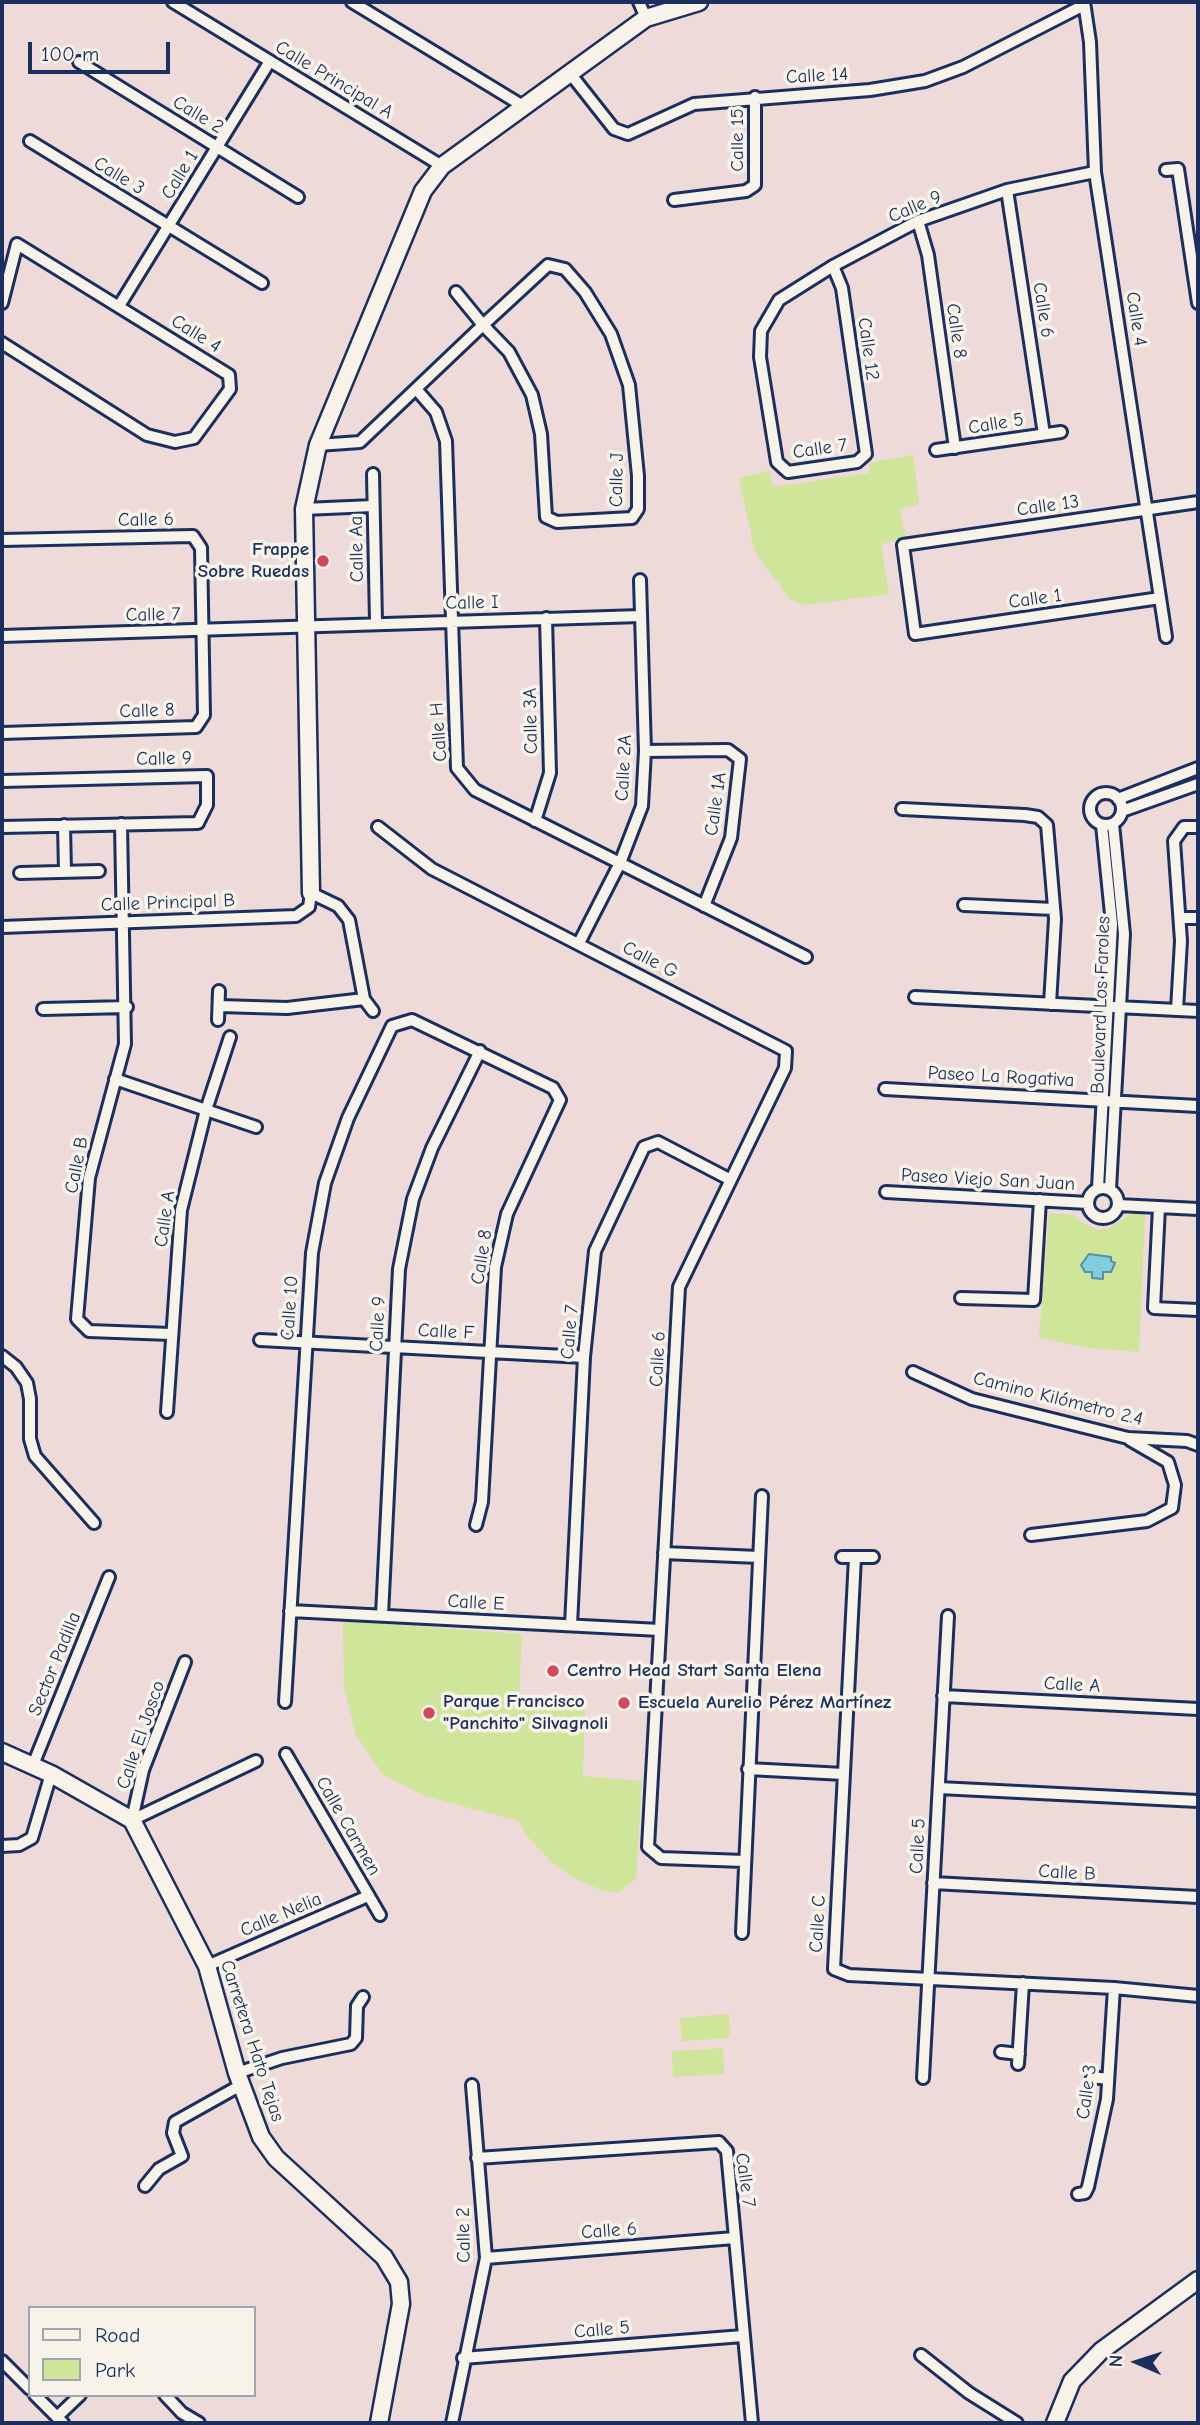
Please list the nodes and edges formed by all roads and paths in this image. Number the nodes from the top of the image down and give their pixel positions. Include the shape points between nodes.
1 (173, 2) edge
2 (352, 2) edge
3 (639, 2) edge
4 (699, 2) edge
5 (1084, 3) edge
6 (646, 18) junction
7 (270, 61) junction
8 (79, 62) dead end
9 (569, 72) junction
10 (755, 97) junction
11 (523, 106) junction
12 (30, 141) dead end
13 (217, 147) junction
14 (442, 166) junction
15 (1166, 170) dead end
16 (1096, 172) junction
17 (1007, 190) junction
18 (298, 197) dead end
19 (674, 200) dead end
20 (918, 221) junction
21 (169, 227) junction
22 (833, 266) junction
23 (262, 283) dead end
24 (456, 292) dead end
25 (2, 303) edge
26 (1198, 303) edge
27 (119, 306) junction
28 (483, 325) junction
29 (2, 343) edge
30 (416, 389) junction
31 (1061, 432) dead end
32 (1044, 434) junction
33 (863, 438) joint
34 (318, 445) junction
35 (955, 447) junction
36 (775, 449) joint
37 (936, 450) dead end
38 (373, 474) dead end
39 (1198, 502) edge
40 (373, 506) junction
41 (304, 509) junction
42 (1147, 509) junction
43 (2, 540) edge
44 (640, 580) dead end
45 (1160, 598) junction
46 (641, 616) junction
47 (546, 618) junction
48 (451, 621) junction
49 (376, 622) junction
50 (304, 627) junction
51 (203, 632) junction
52 (915, 634) joint
53 (2, 636) edge
54 (1166, 637) dead end
55 (2, 733) edge
56 (645, 751) junction
57 (1198, 768) edge
58 (2, 781) edge
59 (1198, 784) edge
60 (1118, 799) junction
61 (902, 809) dead end
62 (1122, 811) junction
63 (535, 821) junction
64 (121, 824) junction
65 (1108, 824) junction
66 (64, 825) junction
67 (2, 827) edge
68 (378, 827) dead end
69 (1198, 828) edge
70 (620, 863) junction
71 (99, 871) dead end
72 (65, 872) junction
73 (20, 873) dead end
74 (311, 893) junction
75 (964, 905) dead end
76 (704, 906) junction
77 (1054, 909) junction
78 (1181, 918) junction
79 (1198, 918) edge
80 (124, 922) junction
81 (7, 927) edge
82 (579, 943) junction
83 (806, 957) dead end
84 (219, 992) dead end
85 (915, 997) dead end
86 (364, 999) junction
87 (1050, 1004) junction
88 (219, 1006) junction
89 (127, 1007) junction
90 (1114, 1007) junction
91 (43, 1009) dead end
92 (1177, 1010) junction
93 (373, 1011) dead end
94 (1198, 1011) edge
95 (218, 1020) dead end
96 (230, 1037) dead end
97 (480, 1051) junction
98 (115, 1079) junction
99 (885, 1089) dead end
100 (1102, 1100) junction
101 (1115, 1102) junction
102 (1198, 1105) edge
103 (206, 1110) junction
104 (256, 1127) dead end
105 (729, 1179) junction
106 (1104, 1189) junction
107 (886, 1192) dead end
108 (1040, 1200) junction
109 (1088, 1203) junction
110 (1118, 1205) junction
111 (1159, 1207) junction
112 (1198, 1209) edge
113 (961, 1298) dead end
114 (1198, 1310) edge
115 (171, 1334) junction
116 (260, 1340) dead end
117 (305, 1342) junction
118 (394, 1346) junction
119 (490, 1352) junction
120 (2, 1356) edge
121 (584, 1357) junction
122 (913, 1371) dead end
123 (166, 1412) dead end
124 (1128, 1438) junction
125 (1198, 1445) edge
126 (762, 1496) dead end
127 (94, 1523) dead end
128 (475, 1525) dead end
129 (1031, 1535) dead end
130 (664, 1553) junction
131 (760, 1557) junction
132 (842, 1557) dead end
133 (855, 1557) junction
134 (873, 1557) dead end
135 (109, 1577) dead end
136 (290, 1611) junction
137 (382, 1615) junction
138 (948, 1616) dead end
139 (571, 1625) junction
140 (660, 1630) junction
141 (185, 1662) dead end
142 (943, 1696) junction
143 (285, 1702) dead end
144 (1198, 1709) edge
145 (2, 1752) edge
146 (286, 1754) dead end
147 (256, 1761) dead end
148 (33, 1765) junction
149 (748, 1769) junction
150 (51, 1774) junction
151 (844, 1774) junction
152 (939, 1788) junction
153 (1198, 1801) edge
154 (132, 1820) junction
155 (2, 1846) edge
156 (744, 1861) junction
157 (933, 1883) junction
158 (368, 1896) junction
159 (1198, 1897) edge
160 (380, 1915) dead end
161 (741, 1933) dead end
162 (207, 1966) junction
163 (928, 1979) junction
164 (1023, 1983) junction
165 (1114, 1988) junction
166 (1198, 1996) edge
167 (363, 1997) dead end
168 (1001, 2053) dead end
169 (1091, 2077) dead end
170 (923, 2078) dead end
171 (239, 2079) junction
172 (1108, 2079) junction
173 (472, 2085) dead end
174 (477, 2158) junction
175 (145, 2186) dead end
176 (1078, 2194) dead end
177 (734, 2238) junction
178 (486, 2258) junction
179 (1198, 2280) edge
180 (743, 2336) junction
181 (921, 2355) dead end
182 (463, 2358) junction
183 (2, 2361) edge
184 (28, 2387) edge
185 (38, 2397) edge
186 (78, 2397) edge
187 (167, 2397) edge
188 (60, 2420) edge
189 (199, 2423) edge
190 (379, 2423) edge
191 (452, 2423) edge
192 (751, 2423) edge
193 (1017, 2423) edge
194 (1055, 2423) edge

1 - 7 street, Calle Principal A
2 - 11 street
3 - 6 street
4 - 6 street
5 - 10 street, Calle 14 via 963,67 925,81 870,90
5 - 16 street, Calle 4
6 - 9 street
7 - 13 street, Calle 1
7 - 14 street, Calle Principal A
8 - 13 street, Calle 2
9 - 10 street, Calle 14 via 614,129 628,134 694,104
9 - 11 street
10 - 19 street, Calle 15 via 755,185 746,191
11 - 14 street
12 - 21 street, Calle 3
13 - 18 street, Calle 2
13 - 21 street, Calle 1
14 - 34 street via 423,191
15 - 26 street via 1178,169
16 - 17 street, Calle 9
16 - 42 street, Calle 4
17 - 20 street, Calle 9
17 - 32 street, Calle 6
20 - 22 street, Calle 9
20 - 35 street, Calle 8 via 928,255
21 - 23 street, Calle 3
21 - 27 street, Calle 1
22 - 33 street, Calle 12 via 842,288
22 - 36 street, Calle 9 via 779,300 761,331 760,356
24 - 28 street, Calle J
25 - 27 street, Calle 4 via 17,244
27 - 29 street, Calle 4 via 229,375 230,389 194,438 175,442 147,435
28 - 28 street, Calle J via 548,265 565,268 586,292 611,334 629,386 638,476 638,509 632,518 557,523 546,517 541,434 532,394 509,352
28 - 30 street, Calle J
30 - 34 street, Calle J via 360,443
30 - 48 street, Calle H via 436,412 446,441
31 - 32 street, Calle 5
32 - 35 street, Calle 5
33 - 36 street, Calle 7 via 866,454 857,462 788,472 778,462
34 - 41 street
35 - 37 street, Calle 5
38 - 40 street, Calle Aa
39 - 42 street, Calle 13
40 - 41 street
40 - 49 street, Calle Aa
41 - 50 street
42 - 45 street, Calle 4
42 - 52 street, Calle 13 via 903,545
43 - 51 street, Calle 6 via 192,536 201,548
44 - 46 street, Calle 2A
45 - 52 street, Calle 1
45 - 54 street, Calle 4
46 - 47 street, Calle I
46 - 56 street, Calle 2A
47 - 48 street, Calle I
47 - 63 street, Calle 3A via 550,773
48 - 49 street, Calle I
48 - 63 street, Calle H via 457,768 475,790
49 - 50 street, Calle I
50 - 51 street, Calle 7
50 - 74 street
51 - 53 street, Calle 7
51 - 55 street, Calle 8 via 204,715 196,727
56 - 70 street, Calle 2A via 642,806
56 - 76 street, Calle 1A via 728,750 740,759 731,838
57 - 60 street
58 - 64 street, Calle 9 via 207,776 207,805 198,822
59 - 62 street
60 - 62 street
60 - 65 street, Boulevard Los Faroles via 1103,794 1091,803 1094,819
61 - 77 street via 1038,817 1047,825
62 - 65 street
63 - 70 street, Calle H
64 - 66 street, Calle 9
64 - 80 street
65 - 90 street, Boulevard Los Faroles
66 - 67 street, Calle 9
66 - 72 street
68 - 82 street, Calle G via 432,869
69 - 78 street via 1184,827 1174,841
70 - 76 street, Calle H
70 - 82 street, Calle 2A
71 - 72 street
72 - 73 street
74 - 80 street, Calle Principal B via 309,907 296,915
74 - 86 street via 338,906 349,920
75 - 77 street
76 - 83 street, Calle H
77 - 87 street
78 - 79 street
78 - 92 street
80 - 81 street, Calle Principal B
80 - 89 street, Calle B
82 - 105 street, Calle G via 786,1051 785,1068
84 - 88 street
85 - 87 street
86 - 88 street via 287,1007
86 - 93 street
87 - 90 street
88 - 95 street
89 - 91 street
89 - 98 street, Calle B via 125,1044
90 - 92 street
90 - 100 street, Boulevard Los Faroles
90 - 101 street, Boulevard Los Faroles
92 - 94 street
96 - 103 street, Calle A
97 - 117 street, Calle 10 via 412,1020 392,1026 348,1118 325,1183 312,1253
97 - 118 street, Calle 9 via 432,1148 413,1199 399,1269
97 - 119 street, Calle 8 via 553,1088 559,1100 507,1214 495,1267
98 - 103 street
98 - 115 street, Calle B via 89,1178 77,1319 89,1331
99 - 100 street, Paseo La Rogativa
100 - 101 street, Paseo La Rogativa
100 - 106 street, Boulevard Los Faroles
101 - 102 street, Paseo La Rogativa
101 - 106 street, Boulevard Los Faroles
103 - 104 street
103 - 115 street, Calle A via 181,1210
105 - 121 street, Calle 7 via 659,1142 645,1147 596,1251
105 - 130 street, Calle 6 via 679,1287
106 - 109 street, Paseo Viejo San Juan via 1090,1195
106 - 110 street via 1117,1196
107 - 108 street, Paseo Viejo San Juan
108 - 109 street, Paseo Viejo San Juan
108 - 113 street via 1034,1300
109 - 110 street, Paseo Viejo San Juan via 1093,1215 1102,1219 1112,1216
110 - 111 street, Paseo Viejo San Juan
111 - 112 street, Paseo Viejo San Juan
111 - 114 street via 1154,1308
115 - 123 street, Calle A
116 - 117 street, Calle F
117 - 118 street, Calle F
117 - 136 street, Calle 10
118 - 119 street, Calle F
118 - 137 street, Calle 9
119 - 121 street, Calle F
119 - 128 street, Calle 8 via 482,1502
120 - 127 street via 27,1383 35,1456
121 - 139 street, Calle 7
122 - 124 street, Camino Kilómetro 2.4 via 972,1399
124 - 125 street, Camino Kilómetro 2.4
124 - 129 street via 1168,1462 1175,1485 1171,1508 1147,1521
126 - 131 street
130 - 131 street
130 - 140 street, Calle 6
131 - 149 street
132 - 133 street
133 - 134 street
133 - 151 street, Calle C
135 - 148 street, Sector Padilla
136 - 137 street, Calle E
136 - 143 street, Calle 10 via 292,1678
137 - 139 street, Calle E
138 - 142 street, Calle 5
139 - 140 street, Calle E
140 - 156 street, Calle 6 via 649,1847 661,1858
141 - 154 street, Calle El Josco via 143,1770
142 - 144 street, Calle A
142 - 152 street, Calle 5
145 - 148 street
146 - 158 street, Calle Carmen
147 - 154 street
148 - 150 street
149 - 151 street
149 - 156 street
150 - 154 street
150 - 155 street via 32,1838
151 - 163 street, Calle C via 834,1969 849,1975
152 - 153 street
152 - 157 street, Calle 5
154 - 162 street, Carretera Hato Tejas
156 - 161 street
157 - 159 street, Calle B
157 - 163 street, Calle 5
158 - 160 street, Calle Carmen
158 - 162 street, Calle Nelia
162 - 171 street, Carretera Hato Tejas
163 - 164 street, Calle C
163 - 170 street, Calle 5
164 - 165 street, Calle C
164 - 168 street via 1018,2059
165 - 166 street, Calle C
165 - 172 street, Calle 3
167 - 171 street via 357,2006 356,2038 351,2044 282,2058
169 - 172 street
171 - 175 street via 175,2122 173,2133 181,2156 159,2169
171 - 190 street, Carretera Hato Tejas via 261,2137 276,2158 384,2257 399,2282 401,2304
172 - 176 street, Calle 3 via 1087,2187 1085,2193
173 - 174 street, Calle 2
174 - 177 street, Calle 7 via 719,2142 727,2151
174 - 178 street, Calle 2
177 - 178 street, Calle 6
177 - 180 street, Calle 7
178 - 182 street, Calle 2
179 - 194 street via 1101,2351 1072,2381
180 - 182 street, Calle 5
180 - 192 street, Calle 7
181 - 193 street
182 - 191 street, Calle 2
183 - 184 street
185 - 188 street
186 - 188 street
187 - 189 street

